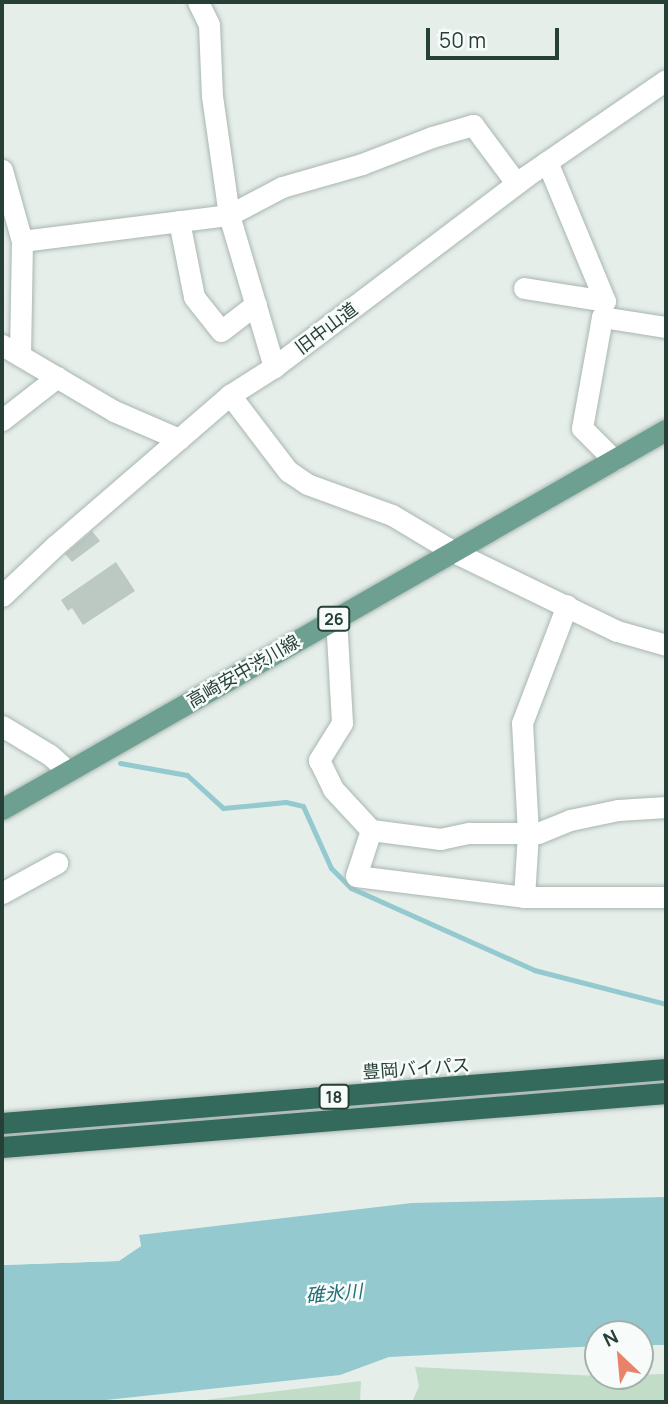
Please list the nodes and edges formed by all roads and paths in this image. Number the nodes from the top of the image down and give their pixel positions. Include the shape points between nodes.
1 (198, 2) edge
2 (666, 80) edge
3 (547, 162) junction
4 (2, 170) edge
5 (516, 183) junction
6 (229, 215) junction
7 (179, 221) junction
8 (22, 241) junction
9 (524, 288) dead end
10 (256, 304) junction
11 (666, 327) edge
12 (11, 350) edge
13 (274, 367) junction
14 (57, 377) junction
15 (230, 396) junction
16 (2, 420) edge
17 (666, 430) edge
18 (179, 439) junction
19 (614, 460) junction
20 (454, 552) junction
21 (2, 596) edge
22 (566, 605) junction
23 (336, 618) junction
24 (666, 645) edge
25 (2, 726) edge
26 (68, 771) junction
27 (666, 807) edge
28 (2, 809) edge
29 (371, 830) junction
30 (528, 833) junction
31 (57, 863) dead end
32 (2, 893) edge
33 (524, 897) junction
34 (666, 898) edge
35 (666, 1069) edge
36 (666, 1093) edge
37 (2, 1123) edge
38 (2, 1147) edge

1 - 6 street via 209,25 212,96
2 - 3 street, 旧中山道
3 - 5 street, 旧中山道
3 - 9 street via 605,301
4 - 8 street
5 - 6 street via 473,125 282,187
5 - 13 street, 旧中山道
6 - 7 street
6 - 10 street
7 - 8 street
7 - 10 street via 194,298 221,331
8 - 12 street
10 - 13 street
11 - 19 street via 602,317 582,428
12 - 14 street
13 - 15 street, 旧中山道
14 - 16 street
14 - 18 street via 114,411
15 - 18 street, 旧中山道
15 - 20 street via 288,471 307,484 392,515
17 - 19 main road, 高崎安中渋川線 / 26
18 - 21 street, 旧中山道
19 - 20 main road, 高崎安中渋川線 / 26
20 - 22 street
20 - 23 main road, 高崎安中渋川線 / 26
22 - 24 street via 617,631
22 - 30 street via 522,723
23 - 26 main road, 高崎安中渋川線 / 26
23 - 29 street via 342,723 318,760 333,789
25 - 26 street
26 - 28 main road, 高崎安中渋川線 / 26
27 - 30 street via 618,810
29 - 30 street via 440,839
29 - 33 street via 356,876
30 - 33 street
31 - 32 street
33 - 34 street
35 - 37 highway, 豊岡バイパス / 18
36 - 38 highway, 18

